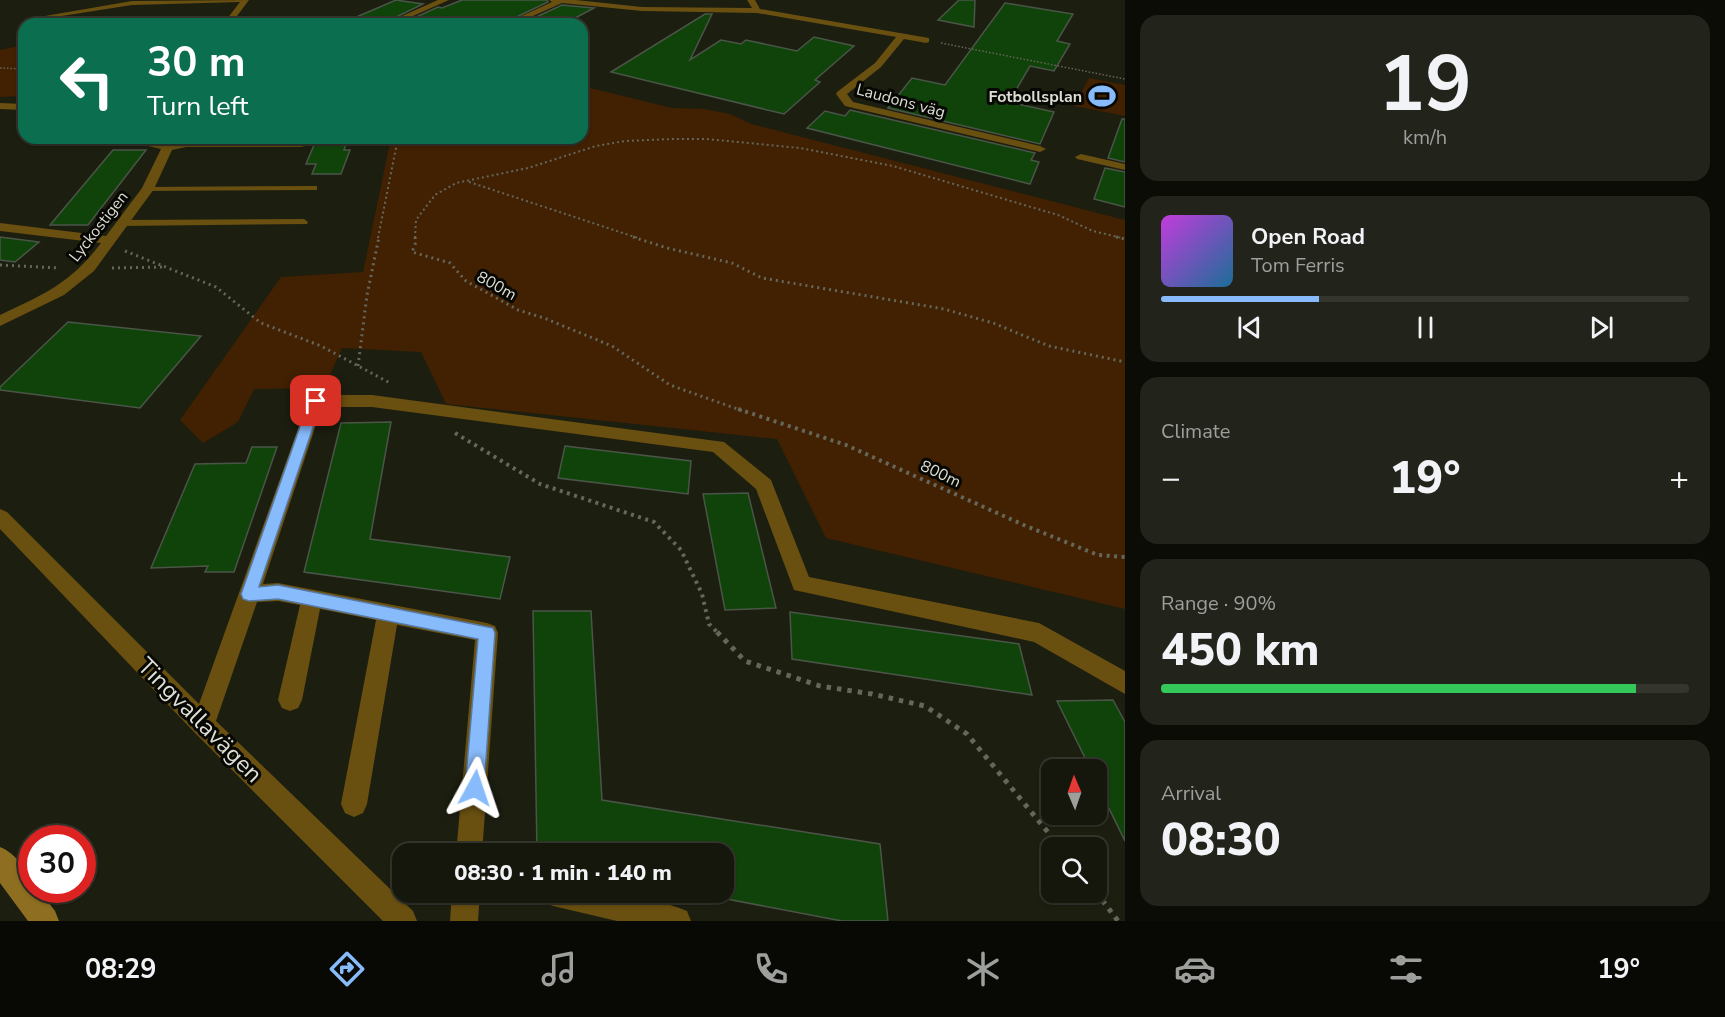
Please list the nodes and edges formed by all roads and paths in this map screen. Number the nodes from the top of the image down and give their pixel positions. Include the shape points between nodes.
1 (237, 0) edge
2 (245, 0) edge
3 (445, 0) edge
4 (557, 0) edge
5 (751, 0) edge
6 (757, 11) junction
7 (49, 16) dead end
8 (232, 18) edge
9 (402, 18) edge
10 (520, 18) edge
11 (902, 36) junction
12 (926, 40) joint
13 (0, 68) edge
14 (18, 69) edge
15 (1125, 79) edge
16 (0, 106) edge
17 (18, 107) edge
18 (175, 144) edge
19 (397, 144) edge
20 (1040, 149) dead end
21 (1081, 157) dead end
22 (1125, 167) edge
23 (469, 182) junction
24 (314, 188) dead end
25 (148, 189) junction
26 (304, 222) dead end
27 (122, 223) junction
28 (0, 227) edge
29 (1125, 239) edge
30 (108, 242) junction
31 (0, 321) edge
32 (1125, 362) edge
33 (358, 366) junction
34 (412, 407) junction
35 (451, 430) dead end
36 (0, 517) edge
37 (1125, 557) edge
38 (249, 594) junction
39 (312, 599) junction
40 (388, 614) junction
41 (1125, 683) edge
42 (290, 700) dead end
43 (203, 725) junction
44 (354, 804) dead end
45 (1052, 837) edge
46 (470, 843) edge
47 (0, 860) edge
48 (465, 903) edge
49 (598, 903) edge
50 (1104, 903) edge
51 (667, 920) edge
52 (45, 921) edge
53 (403, 921) edge
54 (464, 921) edge
55 (1118, 921) edge

1 - 7 street via 132,3
2 - 8 street
3 - 9 street
4 - 6 street via 642,9
4 - 10 street
5 - 6 street
6 - 11 street
11 - 12 street
11 - 20 street, Laudons väg via 878,65 841,94 849,104
12 - 15 path
13 - 14 path
16 - 17 street
18 - 25 street, Lyckostigen
19 - 33 path
21 - 22 street
23 - 29 path, 800m via 615,142 707,139 820,151 893,166
23 - 32 path via 667,248 732,263 762,278 944,309 993,323 1049,346
23 - 37 path, 800m via 456,183 435,195 416,220 412,252 450,263 466,281 518,310 612,346 669,385 846,445 1098,555
24 - 25 lane
25 - 27 street, Lyckostigen
26 - 27 lane
27 - 30 street, Lyckostigen
28 - 30 street
30 - 31 street, Lyckostigen via 89,268 59,292
30 - 33 path via 216,287 261,323 321,346
33 - 34 path via 389,382
34 - 38 street via 372,401 316,401
34 - 41 street via 718,446 764,485 801,584 1039,633
35 - 45 path via 540,484 654,522 681,550 702,594 709,624 745,661 820,686 925,706 967,734
36 - 43 street, Tingvallavägen
38 - 39 street via 278,592
38 - 43 street
39 - 40 street
39 - 42 street
40 - 44 street
40 - 46 street via 487,633
43 - 53 street, Tingvallavägen
47 - 52 main road
48 - 54 street
49 - 51 street
50 - 55 path

